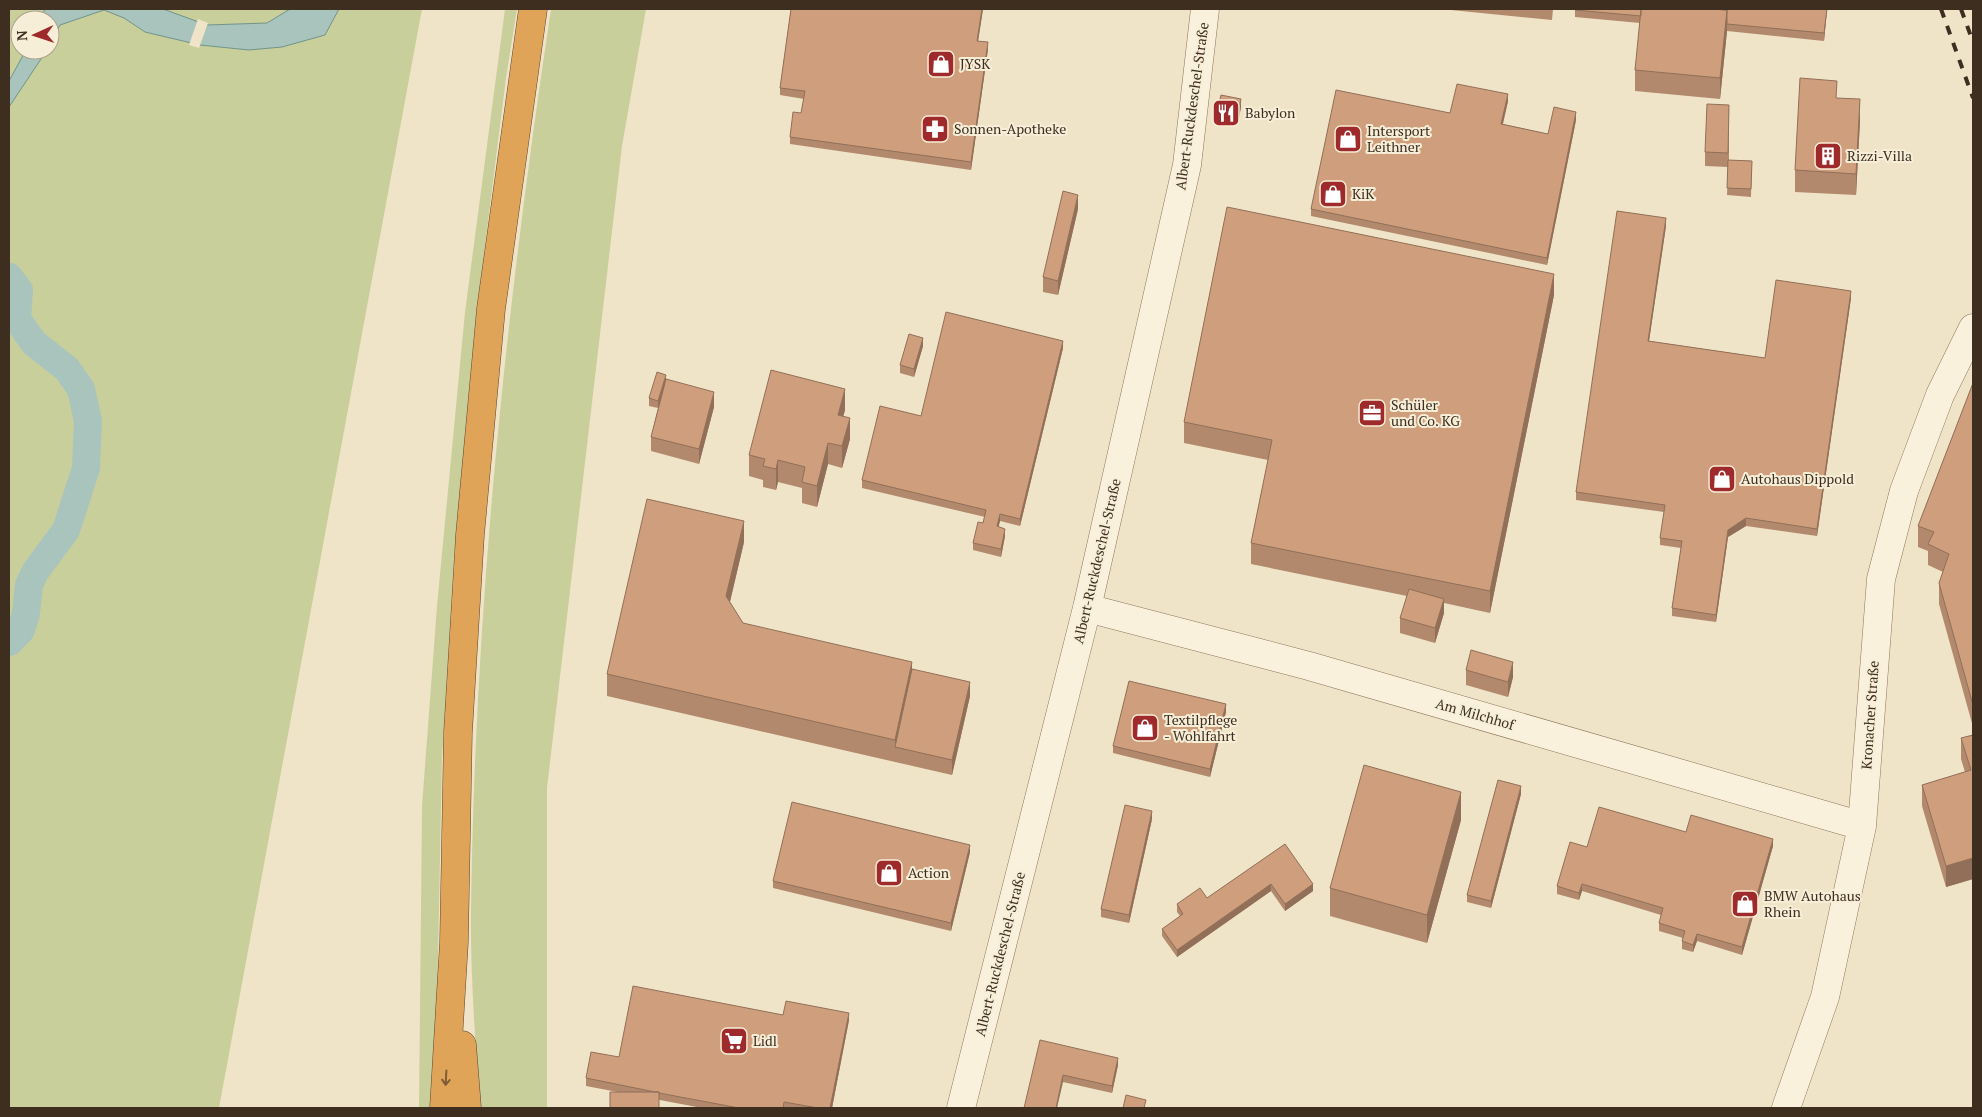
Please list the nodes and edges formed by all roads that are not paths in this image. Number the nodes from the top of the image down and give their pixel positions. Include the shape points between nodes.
1 (533, 9) edge
2 (1205, 9) edge
3 (1973, 328) edge
4 (1087, 608) junction
5 (1862, 826) junction
6 (454, 942) junction
7 (444, 1108) edge
8 (467, 1108) edge
9 (961, 1108) edge
10 (1786, 1108) edge

1 - 6 highway via 491,309 470,535 458,732
2 - 4 street, Albert-Ruckdeschel-Straße via 1187,165
3 - 5 street, Kronacher Straße via 1940,395 1904,491 1881,579
4 - 5 street, Am Milchhof via 1309,666
4 - 9 street, Albert-Ruckdeschel-Straße
5 - 10 street, Kronacher Straße via 1825,997
6 -> 7 highway
6 - 8 highway

